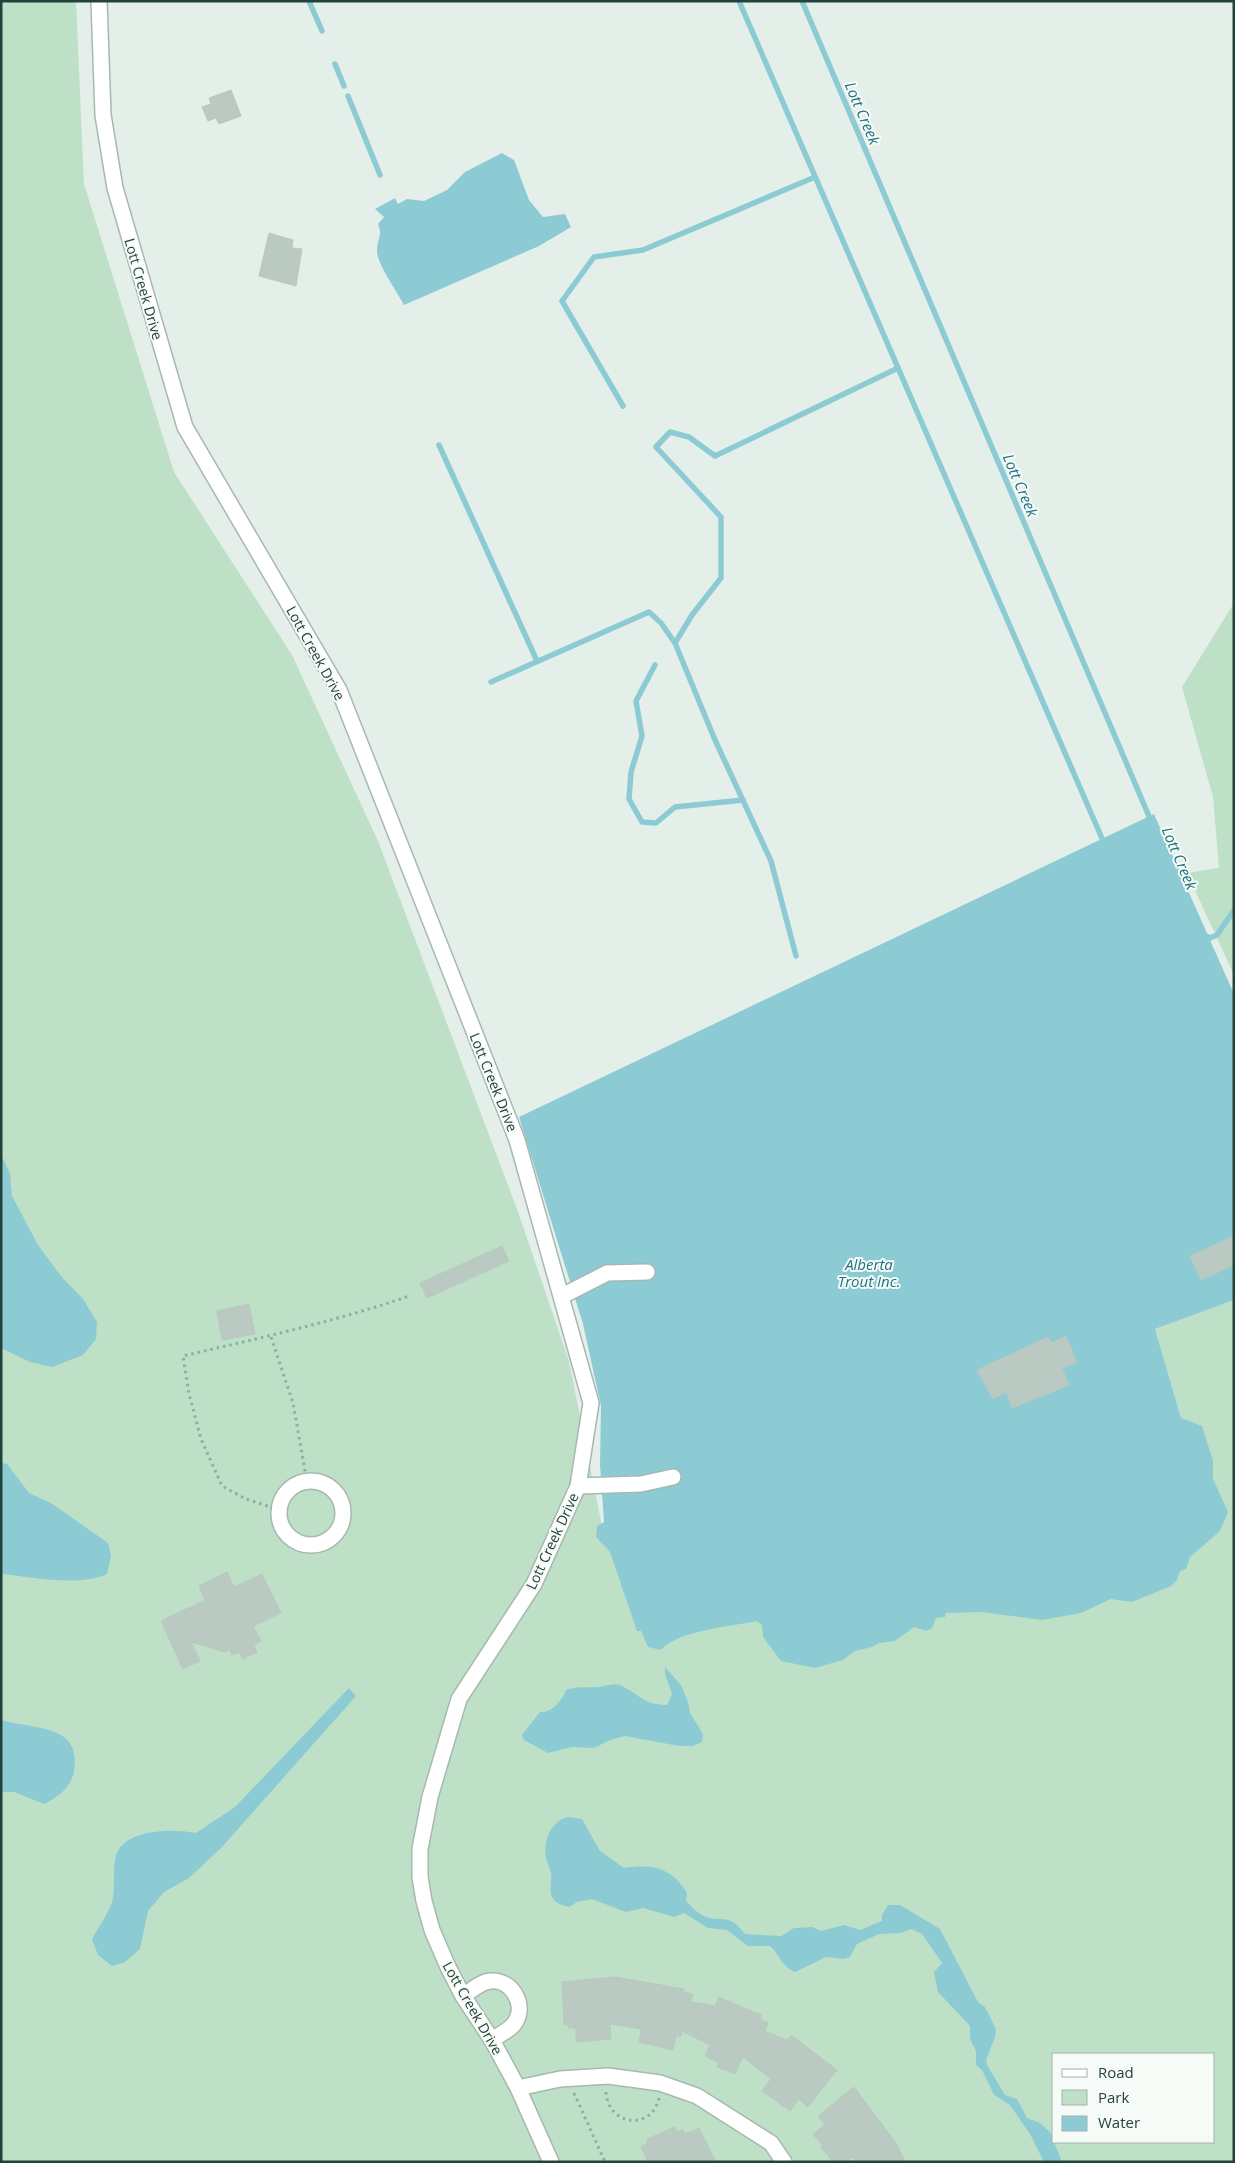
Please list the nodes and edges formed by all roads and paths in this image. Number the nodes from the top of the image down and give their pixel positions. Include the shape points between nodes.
1 (99, 1) edge
2 (647, 1272) dead end
3 (408, 1296) dead end
4 (562, 1296) junction
5 (271, 1337) junction
6 (672, 1478) dead end
7 (306, 1482) junction
8 (578, 1486) junction
9 (280, 1510) junction
10 (463, 1996) junction
11 (492, 2040) junction
12 (608, 2076) junction
13 (568, 2079) junction
14 (660, 2083) junction
15 (518, 2088) junction
16 (551, 2162) edge
17 (605, 2162) edge
18 (784, 2162) edge

1 - 4 street, Lott Creek Drive via 103,115 115,188 185,427 339,690 517,1140
2 - 4 street via 608,1273
3 - 5 path
4 - 8 street, Lott Creek Drive via 591,1403
5 - 7 path via 293,1403
5 - 9 path via 183,1356 201,1439 222,1486 246,1499
6 - 8 street via 641,1484
7 - 9 street via 290,1489
7 - 9 street via 327,1485 337,1494 342,1506 343,1519 330,1540 307,1545 296,1541 281,1523
8 - 10 street, Lott Creek Drive via 534,1584 459,1699 430,1797 420,1849 420,1878 435,1938
10 - 11 street, Lott Creek Drive
10 - 11 street via 489,1981 506,1984 513,1990 520,2006 519,2015 508,2030
11 - 15 street, Lott Creek Drive
12 - 13 street
12 - 14 street
12 - 14 path via 608,2102 618,2116 626,2119 634,2120 650,2114 659,2100
13 - 15 street
13 - 17 path
14 - 18 street via 706,2101 771,2143
15 - 16 street, Lott Creek Drive

